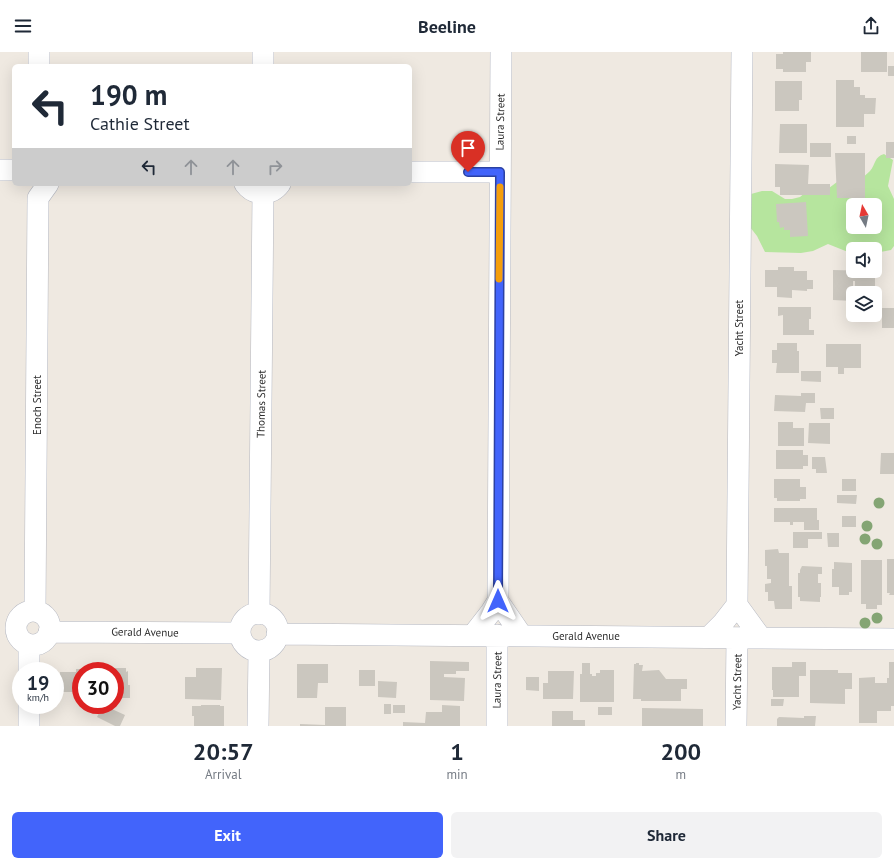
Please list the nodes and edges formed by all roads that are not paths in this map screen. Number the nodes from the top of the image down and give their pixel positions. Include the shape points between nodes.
1 (39, 52) edge
2 (263, 52) edge
3 (501, 52) edge
4 (742, 52) edge
5 (39, 64) edge
6 (263, 64) edge
7 (0, 170) edge
8 (12, 170) edge
9 (412, 172) edge
10 (500, 172) junction
11 (263, 187) edge
12 (38, 189) edge
13 (498, 601) junction
14 (737, 605) junction
15 (35, 611) junction
16 (259, 614) junction
17 (49, 632) junction
18 (240, 633) junction
19 (277, 634) junction
20 (473, 635) junction
21 (497, 635) junction
22 (15, 636) edge
23 (522, 636) junction
24 (709, 637) junction
25 (737, 638) junction
26 (761, 638) junction
27 (894, 639) edge
28 (259, 651) junction
29 (25, 662) edge
30 (29, 714) edge
31 (29, 726) edge
32 (258, 726) edge
33 (497, 726) edge
34 (736, 726) edge

1 - 5 street
2 - 6 street
3 - 10 street, Laura Street
4 - 14 street, Yacht Street
7 - 8 street
9 - 10 street
10 - 13 street, Laura Street
11 - 16 street, Thomas Street
12 - 15 street, Enoch Street
13 - 20 street
13 - 23 street
14 - 24 street
14 - 26 street
15 - 17 street via 45,616 50,626
15 - 22 street via 21,616
16 - 18 street via 243,622
16 - 19 street via 275,622
17 - 18 street, Gerald Avenue
17 - 22 street via 44,641 34,645
18 - 28 street via 248,648
19 - 20 street, Gerald Avenue
19 - 28 street via 273,644
20 - 21 street, Gerald Avenue
21 - 23 street, Gerald Avenue
21 - 33 street, Laura Street
22 - 29 street
23 - 24 street, Gerald Avenue
24 - 25 street, Gerald Avenue
25 - 26 street, Gerald Avenue
25 - 34 street, Yacht Street
26 - 27 street, Gerald Avenue
28 - 32 street
30 - 31 street

